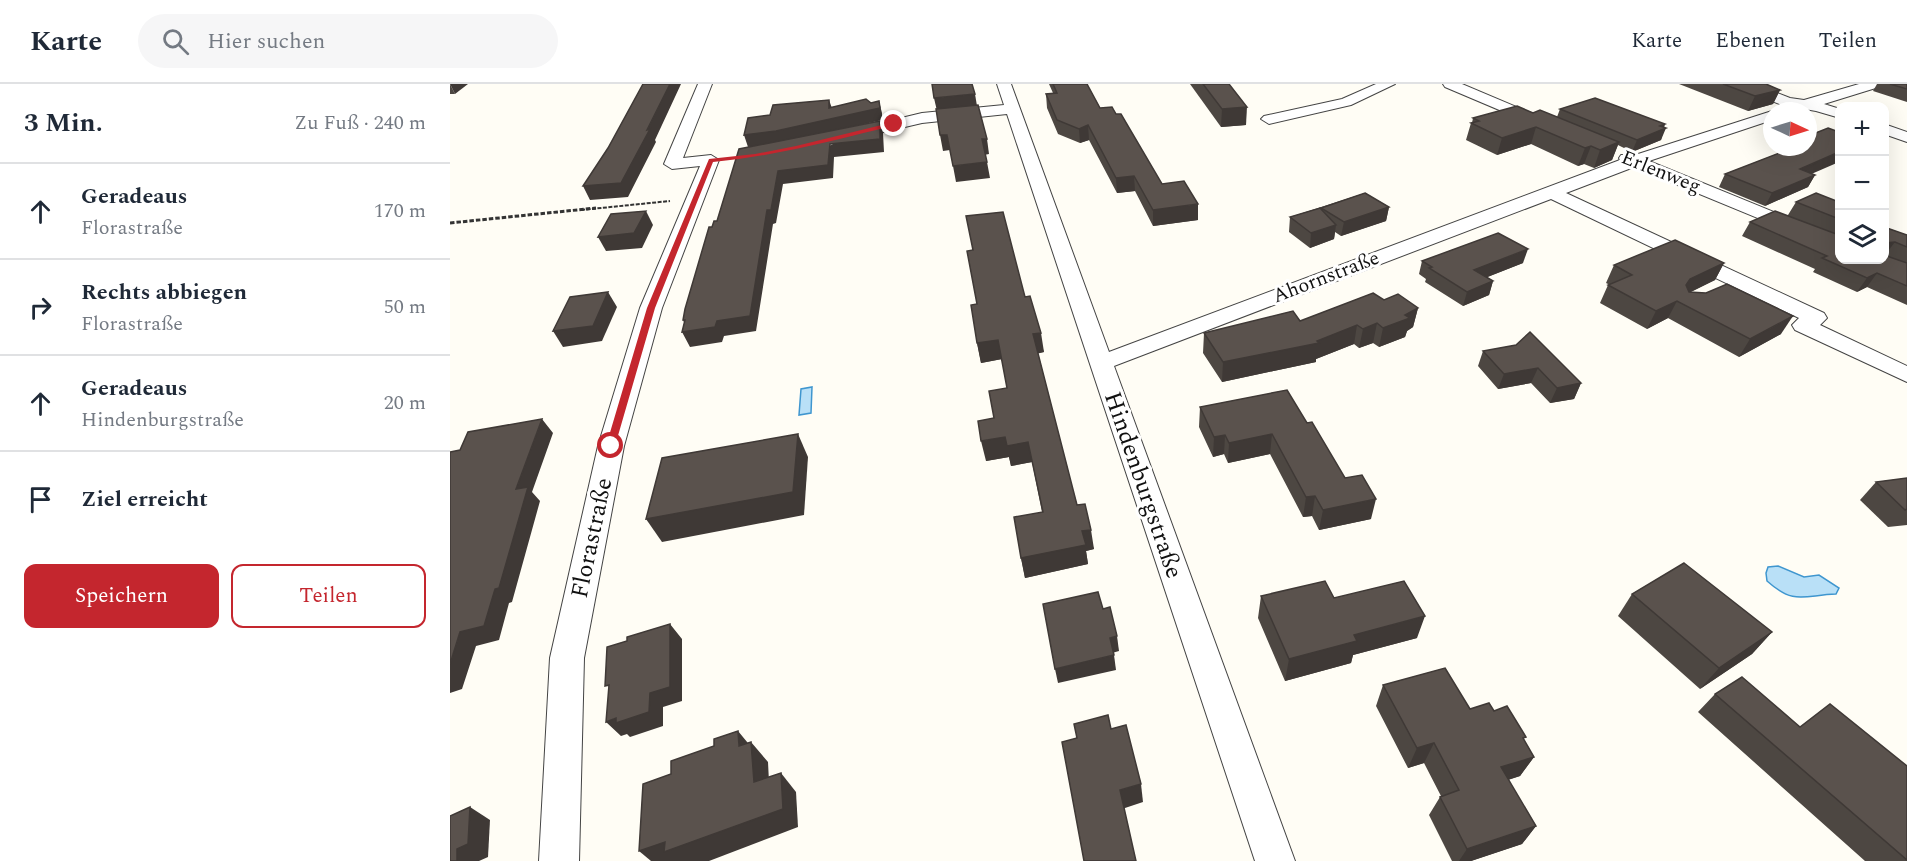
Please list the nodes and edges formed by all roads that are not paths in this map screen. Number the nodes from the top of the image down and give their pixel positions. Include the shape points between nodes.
1 (705, 84) edge
2 (1388, 84) edge
3 (1450, 84) edge
4 (1741, 84) edge
5 (1874, 84) edge
6 (1008, 96) edge
7 (1787, 102) edge
8 (1814, 102) edge
9 (1817, 108) edge
10 (1835, 113) edge
11 (1763, 118) edge
12 (1269, 119) dead end
13 (1558, 129) edge
14 (1889, 131) edge
15 (1907, 136) edge
16 (835, 138) edge
17 (1612, 152) edge
18 (1634, 161) junction
19 (1551, 192) junction
20 (1835, 244) edge
21 (1100, 363) junction
22 (1907, 375) edge
23 (559, 861) edge
24 (1275, 861) edge

1 - 23 street, Florastraße via 672,164 722,159 695,198 651,308 611,446 567,658
2 - 12 street via 1346,102
3 - 13 street
4 - 7 street
5 - 8 street
6 - 16 street, Hindenburgstraße
6 - 21 street, Hindenburgstraße
9 - 10 street
11 - 18 street, Ahornstraße
14 - 15 street
17 - 18 street, Erlenweg
18 - 19 street, Ahornstraße
18 - 20 street, Erlenweg
19 - 21 street, Ahornstraße
19 - 22 street via 1728,285 1816,318 1803,325
21 - 24 street, Hindenburgstraße

